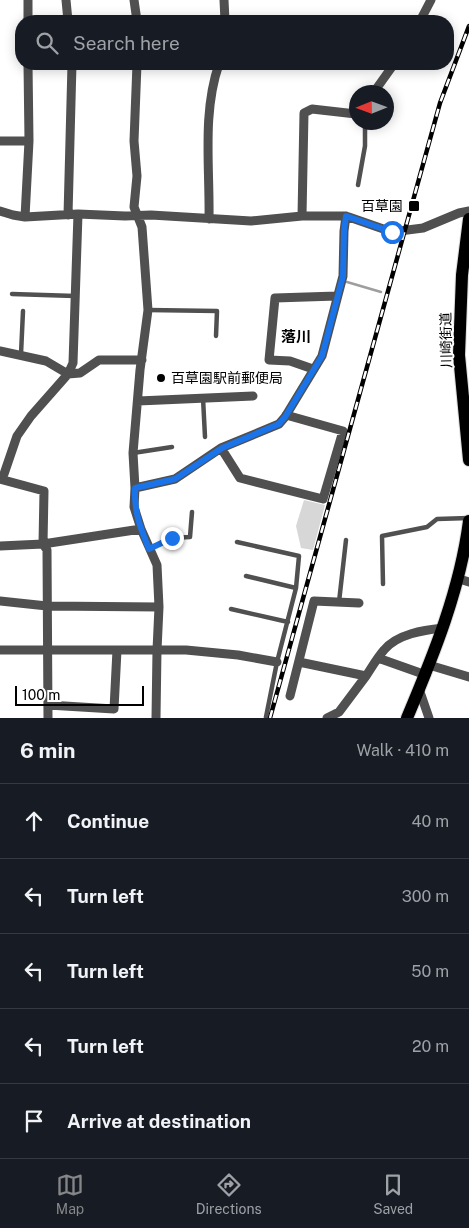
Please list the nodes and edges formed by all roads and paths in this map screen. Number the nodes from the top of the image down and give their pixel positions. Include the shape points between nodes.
1 (28, 0) edge
2 (66, 0) edge
3 (134, 0) edge
4 (224, 0) edge
5 (431, 0) edge
6 (28, 15) edge
7 (67, 15) edge
8 (136, 15) edge
9 (225, 15) edge
10 (423, 15) edge
11 (28, 70) edge
12 (72, 70) edge
13 (137, 70) edge
14 (217, 70) edge
15 (390, 70) edge
16 (379, 85) edge
17 (349, 113) edge
18 (364, 130) edge
19 (0, 140) edge
20 (29, 141) junction
21 (358, 185) dead end
22 (0, 211) edge
23 (469, 211) edge
24 (78, 214) junction
25 (68, 215) junction
26 (138, 215) junction
27 (302, 216) junction
28 (346, 216) junction
29 (25, 217) junction
30 (209, 219) junction
31 (469, 219) edge
32 (12, 294) dead end
33 (76, 296) junction
34 (337, 296) junction
35 (148, 310) junction
36 (23, 311) dead end
37 (216, 336) dead end
38 (0, 351) edge
39 (21, 354) junction
40 (142, 360) junction
41 (313, 369) junction
42 (68, 374) junction
43 (252, 396) dead end
44 (204, 398) junction
45 (138, 401) junction
46 (286, 415) junction
47 (468, 427) edge
48 (205, 437) dead end
49 (172, 447) dead end
50 (222, 448) junction
51 (133, 453) junction
52 (469, 460) edge
53 (0, 479) edge
54 (135, 488) junction
55 (192, 512) dead end
56 (469, 519) edge
57 (141, 529) junction
58 (346, 540) dead end
59 (237, 542) dead end
60 (43, 544) junction
61 (0, 546) edge
62 (149, 549) junction
63 (246, 576) dead end
64 (464, 580) edge
65 (382, 584) dead end
66 (296, 588) junction
67 (0, 600) edge
68 (339, 602) junction
69 (358, 603) dead end
70 (47, 606) junction
71 (159, 607) junction
72 (231, 610) dead end
73 (288, 622) junction
74 (443, 628) junction
75 (0, 650) edge
76 (48, 650) junction
77 (118, 650) junction
78 (157, 650) junction
79 (378, 658) junction
80 (277, 662) junction
81 (299, 662) junction
82 (427, 670) junction
83 (366, 676) junction
84 (469, 677) edge
85 (419, 689) junction
86 (290, 696) dead end
87 (48, 705) junction
88 (266, 717) edge
89 (48, 718) edge
90 (156, 718) edge
91 (327, 718) edge
92 (407, 718) edge
93 (429, 718) edge

1 - 6 street
2 - 7 street
3 - 8 street
4 - 9 street
5 - 10 street
11 - 20 street
12 - 25 street
13 - 26 street via 134,207
14 - 30 street via 210,112
15 - 16 street
17 - 27 street via 312,109 304,113
18 - 21 lane
19 - 20 street
20 - 29 street
22 - 29 street
23 - 28 street via 423,228 392,232
24 - 25 street
24 - 26 street
24 - 33 street
25 - 29 street
26 - 30 street
26 - 35 street via 142,226
27 - 28 street
27 - 30 street
28 - 34 street via 343,276
31 - 47 main road, 川崎街道 via 460,306 459,355
32 - 33 lane
33 - 42 street via 73,363
34 - 41 street via 322,356
34 - 41 street via 275,298 269,360
35 - 37 lane via 217,311
35 - 40 street
36 - 39 lane
38 - 39 street
39 - 42 street via 46,361
40 - 42 street via 98,360 80,372
40 - 45 street
41 - 46 street
42 - 53 street via 17,436
43 - 44 street
44 - 45 street
44 - 48 lane
45 - 51 street
46 - 50 street via 279,424
46 - 50 street via 343,431 323,499 240,478
47 - 52 main road, 川崎街道
49 - 51 lane
50 - 54 street via 175,479
51 - 54 street
53 - 60 street via 44,491
54 - 57 street via 134,507
55 - 62 lane via 190,538 172,538
56 - 64 main road
56 - 65 lane via 437,519 427,527 382,536
57 - 60 street
57 - 62 street
58 - 68 lane
59 - 66 lane via 299,556
60 - 61 street
60 - 70 street via 47,550
62 - 71 street via 157,565
63 - 66 lane
64 - 74 main road
66 - 73 lane
67 - 70 street
68 - 69 street
68 - 81 street via 314,601
70 - 71 street
70 - 76 street
71 - 78 street
72 - 73 lane
73 - 80 lane
74 - 79 street via 418,631 402,638 385,648
74 - 82 main road
75 - 76 street
76 - 77 street
76 - 87 street
77 - 78 street
77 - 87 street via 114,709
78 - 80 street via 238,655
78 - 90 street
79 - 82 street
79 - 83 street
80 - 88 lane
81 - 83 street
81 - 86 street
82 - 84 street
82 - 85 main road
83 - 91 street via 339,712
85 - 92 main road
85 - 93 street
87 - 89 street

